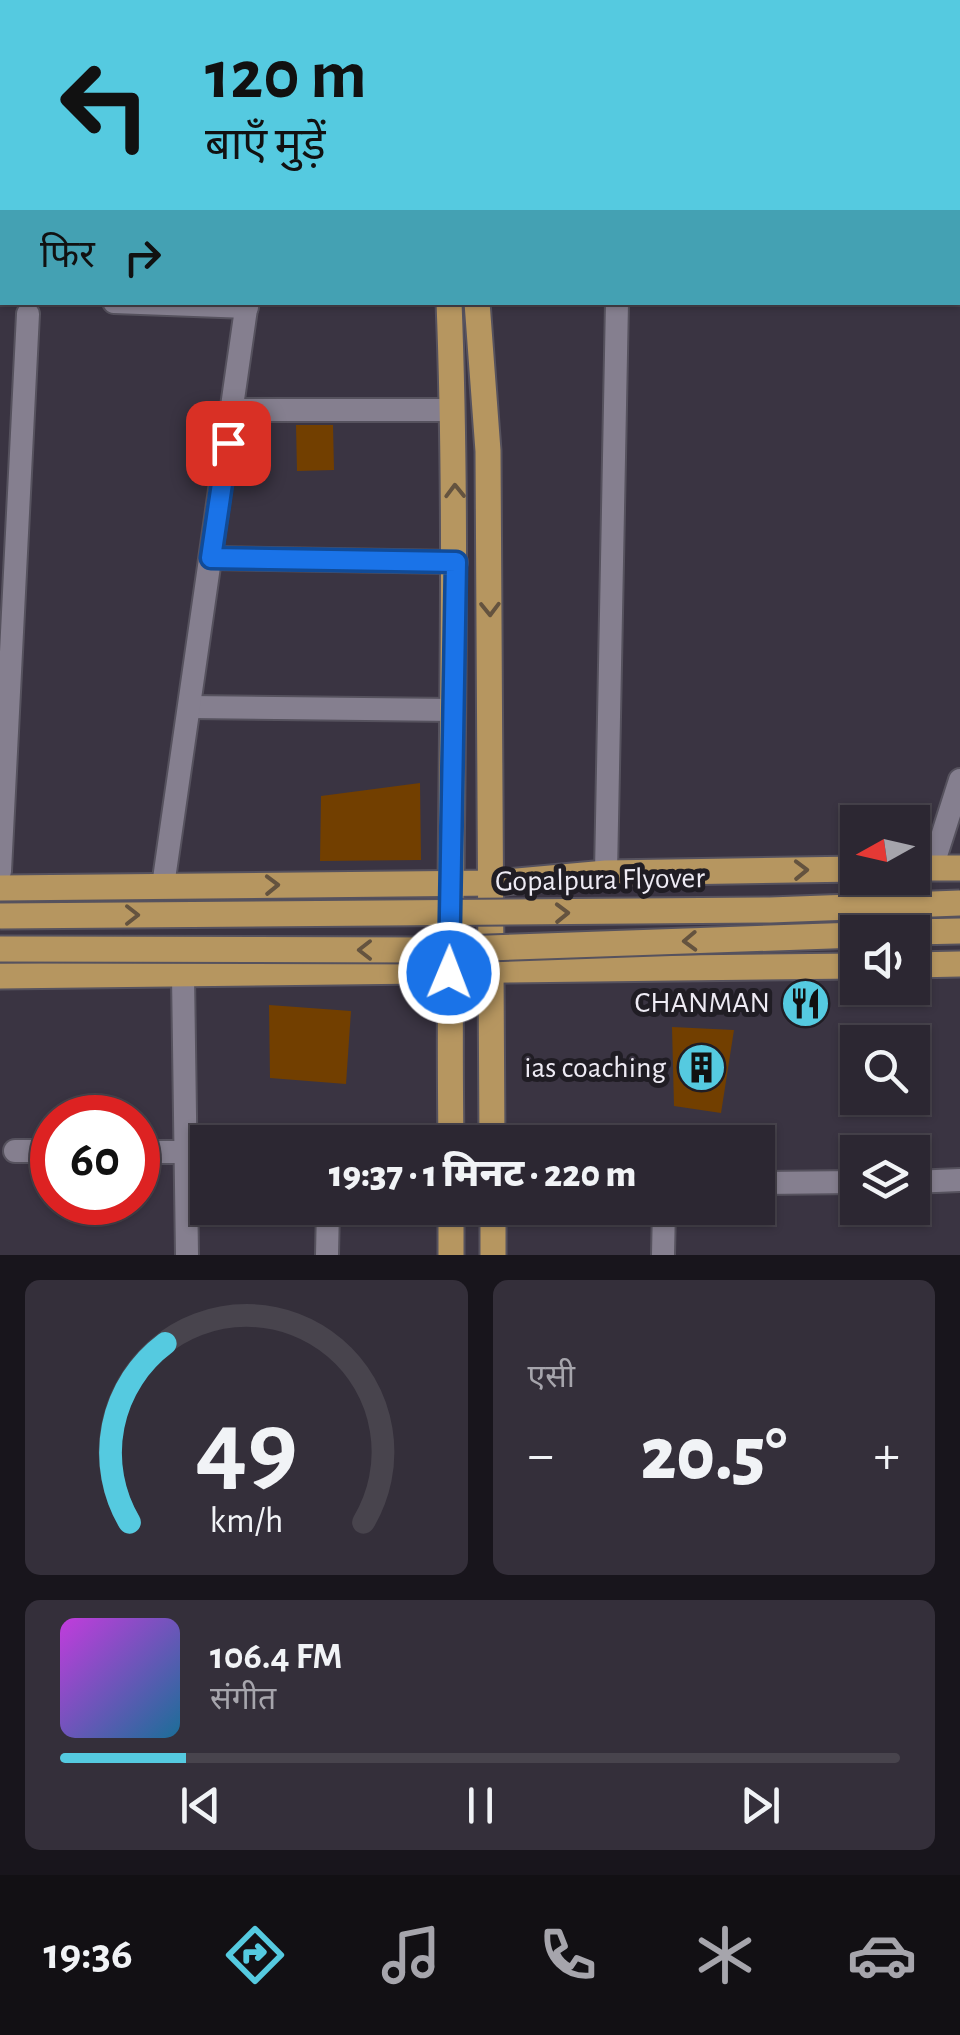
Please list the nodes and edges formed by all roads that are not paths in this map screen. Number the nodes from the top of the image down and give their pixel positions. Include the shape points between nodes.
1 (247, 305) edge
2 (450, 305) edge
3 (477, 305) edge
4 (617, 305) edge
5 (28, 314) dead end
6 (0, 377) edge
7 (24, 377) junction
8 (232, 410) junction
9 (453, 410) junction
10 (211, 558) junction
11 (456, 562) junction
12 (190, 706) junction
13 (454, 710) junction
14 (960, 780) edge
15 (930, 849) edge
16 (930, 868) edge
17 (960, 868) edge
18 (840, 869) edge
19 (0, 871) edge
20 (752, 871) junction
21 (606, 873) junction
22 (450, 882) junction
23 (494, 883) junction
24 (163, 886) junction
25 (64, 887) junction
26 (0, 888) edge
27 (960, 903) edge
28 (0, 916) edge
29 (960, 931) edge
30 (930, 932) edge
31 (840, 935) edge
32 (0, 948) edge
33 (930, 964) edge
34 (960, 964) edge
35 (840, 966) edge
36 (754, 968) junction
37 (449, 973) junction
38 (492, 973) junction
39 (183, 975) junction
40 (0, 976) edge
41 (66, 976) junction
42 (192, 1125) edge
43 (451, 1125) edge
44 (492, 1125) edge
45 (15, 1150) dead end
46 (30, 1150) edge
47 (160, 1155) edge
48 (190, 1159) edge
49 (960, 1180) edge
50 (930, 1181) edge
51 (840, 1182) edge
52 (775, 1183) edge
53 (190, 1214) edge
54 (328, 1225) edge
55 (451, 1225) edge
56 (493, 1225) edge
57 (664, 1225) edge
58 (187, 1255) edge
59 (327, 1255) edge
60 (451, 1255) edge
61 (493, 1255) edge
62 (664, 1255) edge

1 - 8 street
2 - 9 main road
3 -> 23 main road via 488,450
4 - 21 street
5 - 7 street
6 - 7 street
7 - 19 street
8 - 9 street
8 - 10 street
11 -> 9 main road
10 - 11 street
10 - 12 street
11 - 13 main road
12 - 13 street
12 - 24 street
13 - 22 main road
14 - 15 street
16 - 17 main road
20 -> 18 main road
20 - 21 main road
20 - 36 main road
21 - 23 main road
22 - 23 main road
24 -> 22 main road
22 - 37 main road
23 - 38 main road
24 - 25 main road
25 - 26 main road
25 - 41 main road
28 -> 27 main road, Gopalpura Flyover, bridge
29 - 30 main road
31 -> 32 main road, Gopalpura Flyover, bridge via 430,950
33 - 34 main road
35 - 36 main road
36 - 38 main road
37 - 38 main road
37 - 39 main road
37 - 43 main road
38 - 44 main road
39 - 41 main road
39 - 42 street
40 - 41 main road
45 - 46 street
47 - 48 street
49 - 50 street
51 - 52 street
53 - 58 street
54 - 59 street
55 - 60 main road
56 - 61 main road
57 - 62 street

